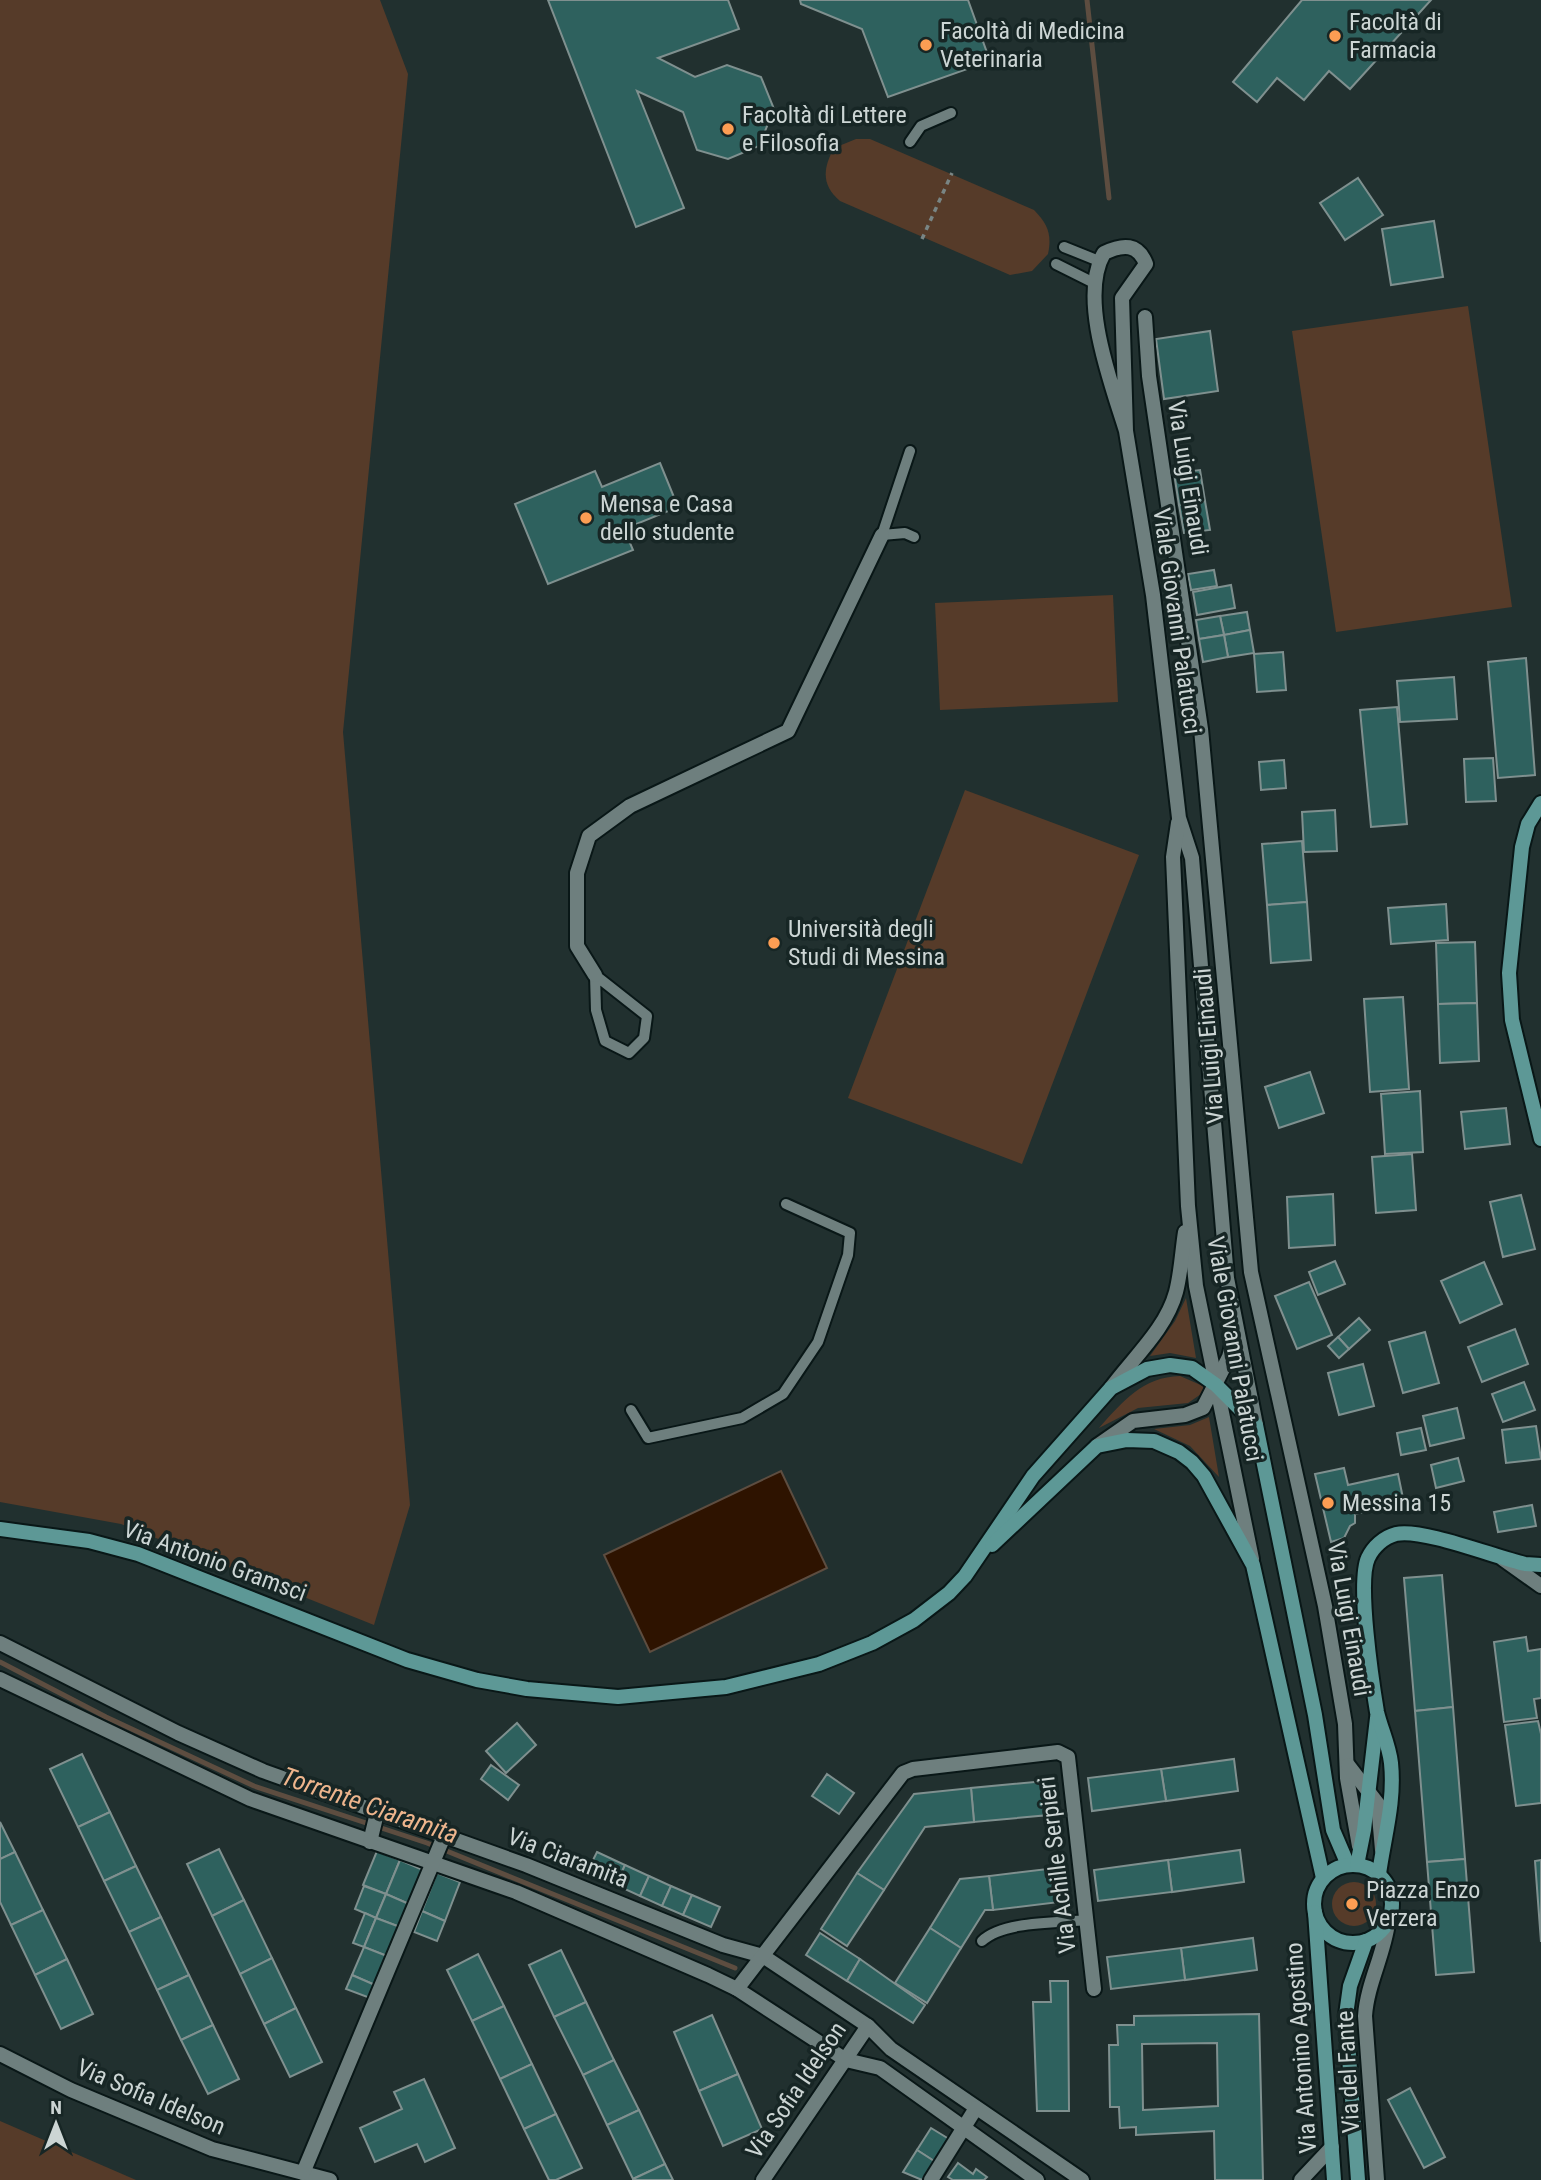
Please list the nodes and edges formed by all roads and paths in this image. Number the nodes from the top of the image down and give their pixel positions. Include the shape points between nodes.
1 (951, 113) dead end
2 (910, 142) dead end
3 (952, 173) dead end
4 (922, 239) dead end
5 (1063, 247) dead end
6 (1099, 261) junction
7 (1056, 264) dead end
8 (1094, 283) junction
9 (1145, 317) dead end
10 (1126, 431) junction
11 (910, 451) dead end
12 (882, 535) junction
13 (914, 537) dead end
14 (1541, 803) edge
15 (1179, 818) junction
16 (595, 975) junction
17 (1541, 1139) edge
18 (786, 1205) dead end
19 (1188, 1206) junction
20 (1237, 1327) junction
21 (1216, 1385) junction
22 (1111, 1388) junction
23 (631, 1410) dead end
24 (1256, 1425) junction
25 (1097, 1446) junction
26 (0, 1529) edge
27 (981, 1556) junction
28 (1503, 1559) junction
29 (1253, 1565) junction
30 (1541, 1565) edge
31 (1541, 1586) edge
32 (0, 1643) edge
33 (0, 1679) edge
34 (1378, 1713) junction
35 (1348, 1765) junction
36 (1368, 1791) junction
37 (377, 1813) junction
38 (444, 1836) junction
39 (370, 1842) junction
40 (1359, 1847) junction
41 (1382, 1850) junction
42 (434, 1864) junction
43 (1352, 1865) junction
44 (1379, 1874) junction
45 (1323, 1878) junction
46 (1315, 1912) junction
47 (1087, 1920) junction
48 (1388, 1923) junction
49 (982, 1941) dead end
50 (1366, 1941) junction
51 (762, 1956) junction
52 (737, 1989) junction
53 (1094, 1989) dead end
54 (868, 2026) junction
55 (0, 2054) edge
56 (846, 2060) junction
57 (976, 2108) junction
58 (965, 2128) junction
59 (1332, 2147) junction
60 (303, 2173) junction
61 (330, 2180) edge
62 (762, 2180) edge
63 (931, 2180) edge
64 (1037, 2180) edge
65 (1082, 2180) edge
66 (1301, 2180) edge
67 (1334, 2180) edge
68 (1358, 2180) edge
69 (1377, 2180) edge

1 - 2 lane via 921,126
3 - 4 path
5 - 6 lane
6 - 8 street
6 - 10 street via 1104,253 1126,246 1142,253 1146,264 1122,298
7 - 8 lane
8 - 10 street via 1103,351
9 - 35 street, Via Luigi Einaudi via 1149,376 1201,729 1251,1272 1325,1606
10 - 15 street, Viale Giovanni Palatucci via 1153,595
11 - 12 lane
12 - 13 lane
12 - 16 street via 788,731 630,806 589,836 577,873 577,946
14 - 17 main road via 1528,824 1522,847 1509,990
15 - 19 street, Viale Giovanni Palatucci via 1173,858
15 - 20 street, Viale Giovanni Palatucci via 1192,858 1224,1240
16 - 16 lane via 596,1010 605,1041 629,1053 644,1038 647,1016
18 - 23 lane via 850,1233 848,1255 818,1342 783,1394 742,1418 648,1438
19 - 21 street, Viale Giovanni Palatucci via 1196,1286
19 - 22 street via 1171,1306
20 - 21 street
20 - 24 street, Viale Giovanni Palatucci
21 - 22 main road via 1192,1368 1170,1365 1147,1369
21 - 24 main road
21 - 25 street via 1210,1400 1192,1413 1142,1418 1123,1425
21 - 29 street, Viale Giovanni Palatucci
22 - 27 main road via 1033,1476
24 - 43 main road, Viale Giovanni Palatucci via 1315,1715 1333,1830
25 - 27 main road
25 - 29 main road via 1154,1441 1185,1457 1204,1476
26 - 27 main road, Via Antonio Gramsci via 89,1541 138,1554 447,1673 515,1687 618,1697 696,1692 819,1664 895,1631 950,1593
28 - 30 main road
28 - 31 street
28 - 34 main road via 1415,1534 1395,1535 1374,1549 1364,1583
29 - 45 main road, Viale Giovanni Palatucci
32 - 37 street, Via Ciaramita via 178,1734
33 - 39 street, Via Ciaramita via 250,1799
34 - 36 main road
34 - 41 main road via 1392,1781
35 - 36 street
35 - 40 street, Via Luigi Einaudi
36 - 40 main road
36 - 41 street via 1381,1812
37 - 38 street, Via Ciaramita
37 - 39 street
38 - 42 street
38 - 51 street, Via Ciaramita
39 - 42 street, Via Ciaramita
40 - 43 main road
41 - 44 main road
42 - 52 street, Via Ciaramita via 528,1897
42 - 60 street
43 - 44 main road
43 - 45 main road
44 - 48 main road via 1391,1892
45 - 46 main road via 1314,1900
46 - 50 main road via 1328,1934 1353,1943
46 - 59 main road, Via Antonino Agostino
47 - 49 lane via 1004,1928
47 - 51 street, Via Achille Serpieri via 1068,1757 1058,1752 906,1771
47 - 53 street, Via Achille Serpieri
48 - 50 main road
48 - 69 street, Via del Fante via 1364,2016
50 - 68 main road, Via Antonino Agostino via 1350,1986 1346,2015
51 - 52 street
51 - 54 street, Via Ciaramita
52 - 56 street, Via Ciaramita
54 - 56 street, Via Sofia Idelson
54 - 57 street, Via Ciaramita via 891,2049
55 - 60 street, Via Sofia Idelson via 71,2090 201,2145
56 - 58 street, Via Ciaramita via 880,2068
56 - 62 street, Via Sofia Idelson
57 - 58 street
57 - 65 street, Via Ciaramita
58 - 63 street
58 - 64 street, Via Ciaramita
59 - 66 street
59 - 67 main road, Via Antonino Agostino
60 - 61 street, Via Sofia Idelson

